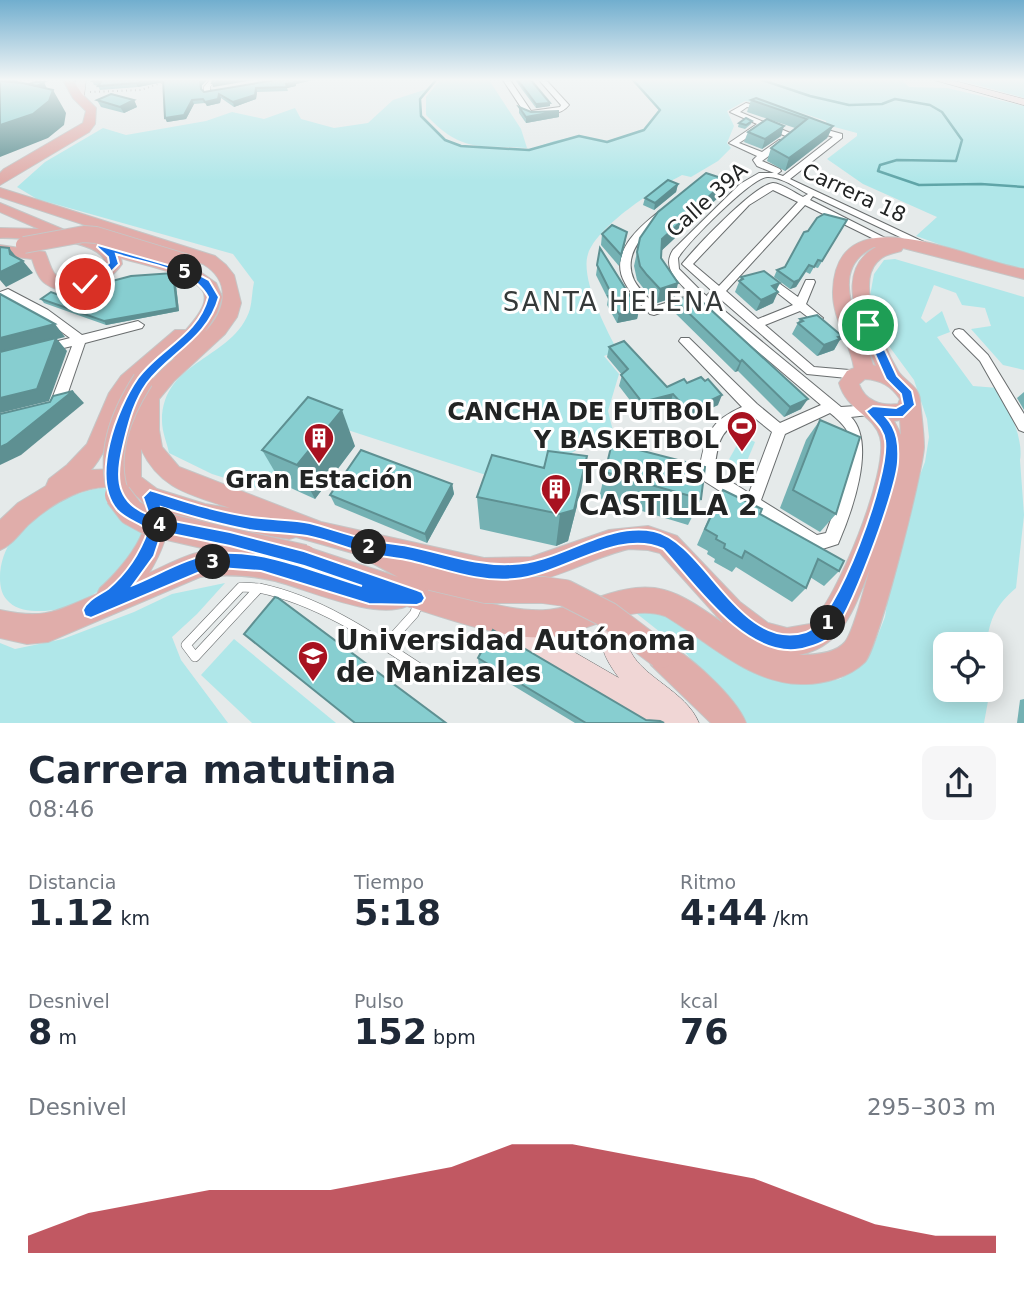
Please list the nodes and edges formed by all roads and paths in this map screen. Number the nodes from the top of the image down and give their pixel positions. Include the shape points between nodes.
1 (78, 114) edge
2 (91, 114) edge
3 (738, 114) edge
4 (761, 124) junction
5 (809, 125) edge
6 (800, 130) edge
7 (792, 135) junction
8 (760, 159) junction
9 (0, 161) edge
10 (20, 166) junction
11 (0, 168) edge
12 (769, 175) joint
13 (785, 177) junction
14 (0, 181) edge
15 (729, 186) edge
16 (773, 186) joint
17 (741, 190) junction
18 (0, 192) edge
19 (812, 194) junction
20 (676, 202) edge
21 (803, 202) junction
22 (0, 207) edge
23 (0, 233) edge
24 (74, 239) junction
25 (886, 241) junction
26 (925, 245) junction
27 (102, 247) junction
28 (0, 250) edge
29 (188, 263) joint
30 (759, 274) edge
31 (1024, 274) edge
32 (810, 282) dead end
33 (1024, 282) edge
34 (719, 292) junction
35 (233, 293) junction
36 (4, 295) edge
37 (702, 297) junction
38 (799, 307) junction
39 (817, 318) edge
40 (201, 323) junction
41 (757, 324) junction
42 (138, 325) dead end
43 (868, 325) junction
44 (959, 333) dead end
45 (80, 339) junction
46 (685, 341) dead end
47 (40, 350) edge
48 (811, 371) junction
49 (860, 373) junction
50 (892, 379) junction
51 (800, 380) junction
52 (146, 388) junction
53 (909, 405) junction
54 (50, 408) edge
55 (752, 408) junction
56 (835, 409) junction
57 (873, 411) junction
58 (1024, 426) edge
59 (779, 430) junction
60 (913, 446) junction
61 (672, 464) edge
62 (706, 474) junction
63 (141, 489) junction
64 (752, 505) junction
65 (32, 506) junction
66 (308, 530) junction
67 (3, 533) edge
68 (832, 539) joint
69 (369, 547) junction
70 (259, 588) junction
71 (423, 591) junction
72 (627, 603) junction
73 (91, 610) junction
74 (483, 614) junction
75 (0, 624) edge
76 (386, 645) junction
77 (430, 675) dead end
78 (669, 723) edge
79 (685, 723) edge
80 (731, 723) edge

1 - 9 main road via 75,127
2 - 10 main road via 89,124 77,135
3 - 4 street
4 - 7 street
4 - 8 street via 733,144
5 - 13 street via 839,136
6 - 7 street
7 - 8 street
8 - 13 street
10 - 11 main road
10 - 14 main road
12 - 13 street, Carrera 18
12 - 17 street, Calle 39A via 757,177
13 - 19 street, Carrera 18
15 - 17 street
16 - 21 street, Carrera 18
16 - 34 street, Calle 39A via 746,204 689,260 688,267
17 - 37 street, Calle 39A via 673,258 674,270
18 - 35 main road via 209,260 223,269
19 - 21 street
19 - 26 street, Carrera 18
20 - 37 street via 638,234 627,255 629,280 654,311
21 - 25 street, Carrera 18
21 - 34 street
22 - 24 main road
23 - 24 main road
24 - 27 main road
25 - 26 main road
25 - 49 main road via 854,251 843,269 841,294 863,357
26 - 31 main road
27 - 28 main road via 114,264 100,278 76,285 51,280 39,255
27 - 40 main road via 206,283 214,297
28 - 29 main road, bridge via 90,234
29 - 35 main road via 213,275
30 - 38 street
32 - 38 street
33 - 43 main road via 917,251 890,248 864,265 861,298
34 - 37 street
34 - 41 street
35 - 52 main road via 233,307 222,327
36 - 45 street via 44,313
37 - 51 street
38 - 39 street
38 - 41 street
40 - 52 main road
40 - 65 main road via 128,381 87,460
41 - 48 street
42 - 45 street
43 - 50 main road
43 - 60 main road via 916,393 920,433
44 - 58 street via 984,358
45 - 47 street
45 - 54 street
46 - 55 street
48 - 49 street
48 - 51 street
49 - 50 main road
49 - 57 main road via 849,383 850,389
50 - 53 main road via 906,391
51 - 56 street
52 - 63 main road via 129,460
52 - 66 main road via 148,442 156,460 171,474
52 - 71 main road, bridge via 126,409 111,469 122,505 140,519
53 - 57 main road via 899,414
53 - 60 main road
55 - 59 street
55 - 62 street via 723,421 714,433
56 - 57 street
56 - 59 street
56 - 68 street via 856,440
57 - 69 main road via 887,426 892,442 879,511 844,597 824,631 808,639 775,640 749,628 668,544 645,536 610,541 515,572 470,570
59 - 64 street
60 - 72 main road via 856,652 832,665 804,669 774,665 736,650 673,606 657,600
61 - 62 street
62 - 64 street
63 - 65 main road via 110,478 85,481
63 - 66 main road via 205,515
63 - 73 main road via 156,512 148,551 115,593
64 - 68 street via 816,543
65 - 67 main road
66 - 69 main road
69 - 71 main road via 407,568
70 - 70 lane via 241,587 186,645 195,657
70 - 76 lane via 310,606
71 - 73 main road via 369,596 261,564 220,561 199,565
71 - 74 main road
71 - 76 lane via 414,614
71 - 80 main road, bridge via 565,593 608,615 661,655
72 - 74 main road via 561,622 534,624
72 - 79 main road via 612,625 617,658
73 - 75 main road via 48,628 27,630
74 - 78 main road
76 - 77 lane

